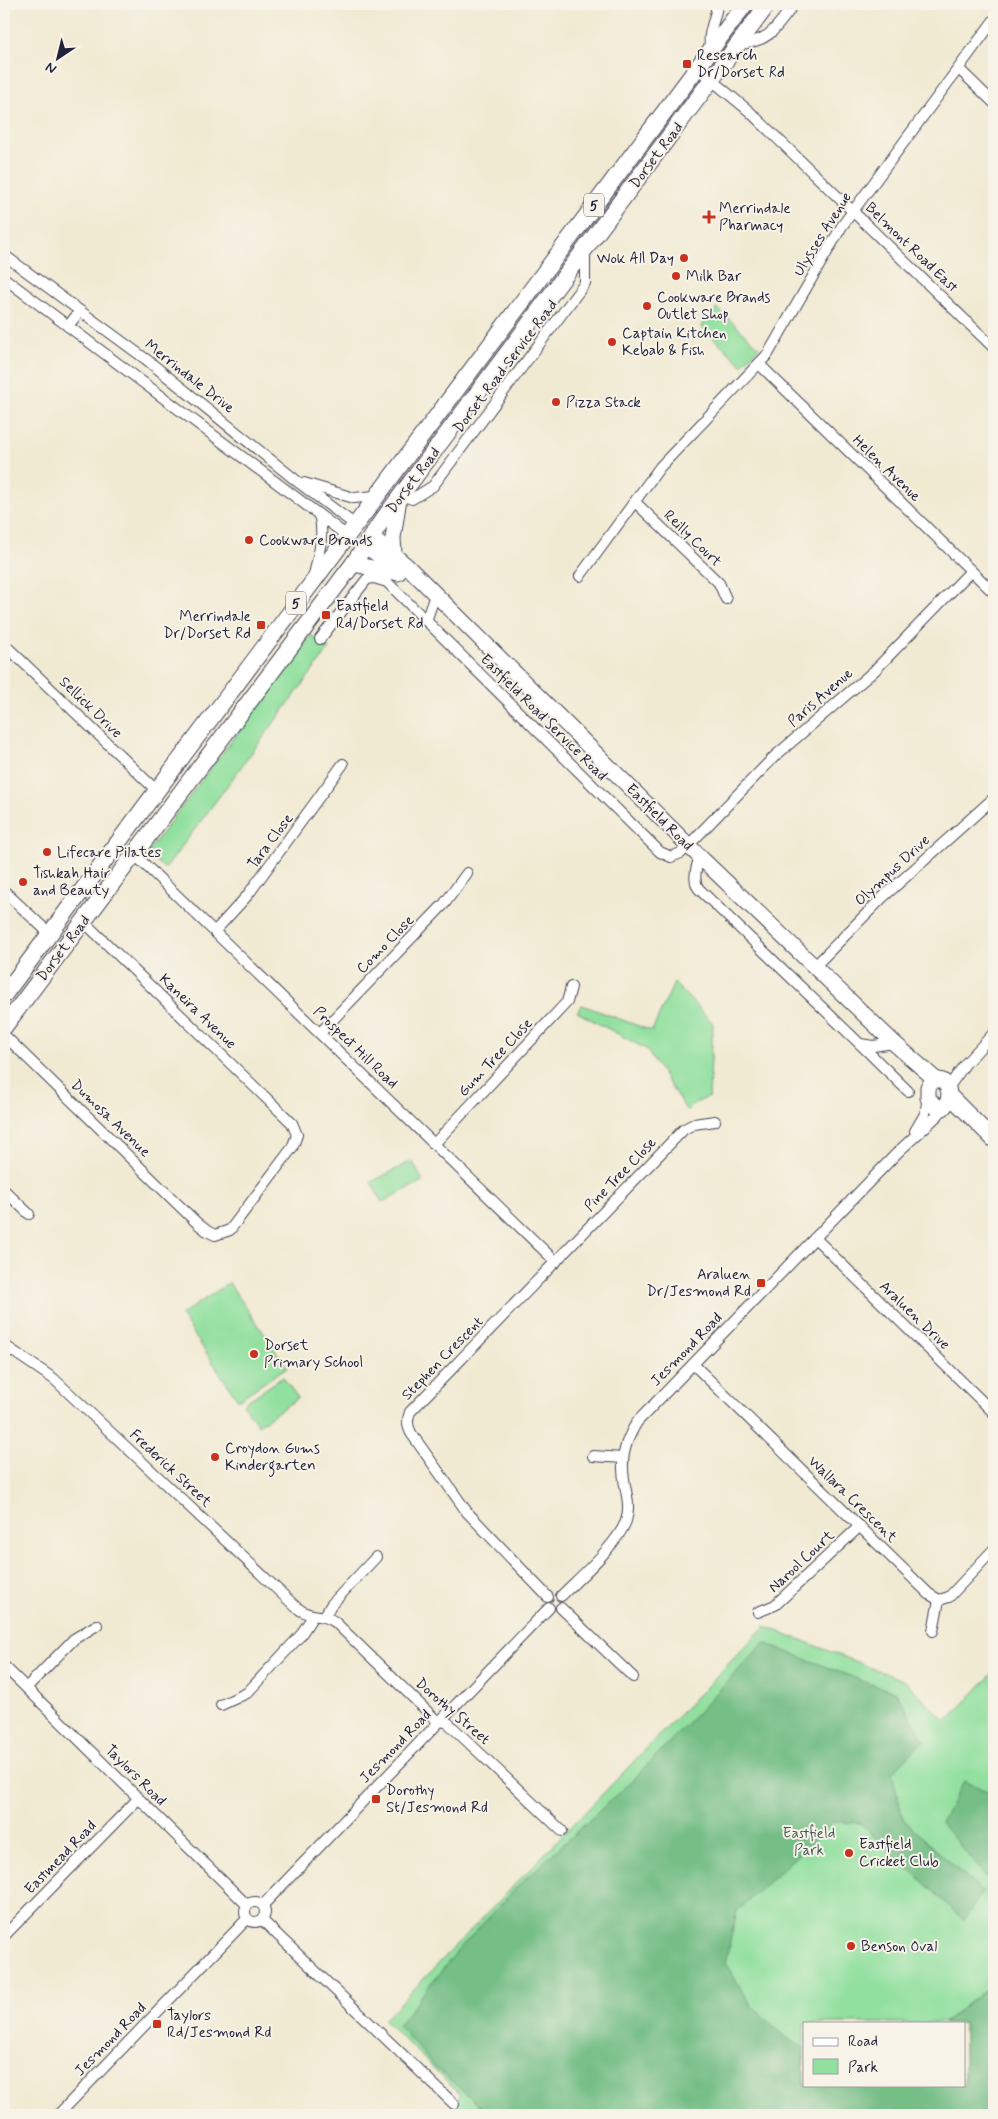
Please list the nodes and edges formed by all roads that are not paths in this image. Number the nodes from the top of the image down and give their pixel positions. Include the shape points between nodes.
1 (717, 4) edge
2 (745, 4) edge
3 (794, 4) edge
4 (760, 7) edge
5 (994, 20) edge
6 (738, 44) junction
7 (711, 49) junction
8 (697, 68) junction
9 (959, 69) junction
10 (713, 80) junction
11 (994, 102) edge
12 (853, 210) junction
13 (584, 219) junction
14 (599, 231) junction
15 (4, 255) edge
16 (4, 278) edge
17 (80, 311) junction
18 (68, 326) junction
19 (994, 348) edge
20 (759, 364) junction
21 (175, 382) junction
22 (164, 397) junction
23 (298, 482) junction
24 (375, 496) junction
25 (400, 497) junction
26 (635, 502) junction
27 (319, 515) junction
28 (350, 529) junction
29 (368, 541) junction
30 (394, 554) junction
31 (353, 564) junction
32 (971, 571) junction
33 (409, 576) junction
34 (580, 576) dead end
35 (312, 581) junction
36 (430, 590) junction
37 (994, 593) edge
38 (726, 599) dead end
39 (426, 621) junction
40 (320, 638) dead end
41 (4, 644) edge
42 (343, 764) dead end
43 (157, 791) junction
44 (994, 798) edge
45 (172, 802) junction
46 (689, 845) junction
47 (134, 854) junction
48 (700, 857) junction
49 (467, 873) dead end
50 (4, 890) edge
51 (83, 921) junction
52 (216, 931) junction
53 (50, 934) junction
54 (814, 967) junction
55 (571, 986) dead end
56 (4, 995) edge
57 (4, 1027) edge
58 (320, 1033) junction
59 (994, 1033) edge
60 (4, 1035) edge
61 (860, 1044) junction
62 (895, 1044) junction
63 (908, 1091) dead end
64 (943, 1093) junction
65 (928, 1095) junction
66 (715, 1121) dead end
67 (292, 1122) joint
68 (994, 1140) edge
69 (434, 1144) junction
70 (898, 1151) junction
71 (4, 1190) edge
72 (29, 1214) dead end
73 (815, 1238) junction
74 (556, 1262) junction
75 (4, 1345) edge
76 (693, 1364) junction
77 (994, 1413) edge
78 (593, 1456) dead end
79 (623, 1458) junction
80 (860, 1526) junction
81 (994, 1549) edge
82 (376, 1557) dead end
83 (561, 1596) junction
84 (939, 1600) junction
85 (548, 1602) junction
86 (561, 1608) junction
87 (758, 1612) dead end
88 (312, 1616) junction
89 (324, 1617) junction
90 (97, 1625) dead end
91 (933, 1631) dead end
92 (4, 1666) edge
93 (633, 1677) dead end
94 (27, 1687) junction
95 (221, 1705) dead end
96 (441, 1720) junction
97 (138, 1799) junction
98 (562, 1830) dead end
99 (247, 1905) junction
100 (263, 1906) junction
101 (247, 1919) junction
102 (262, 1920) junction
103 (4, 1936) edge
104 (454, 2104) dead end
105 (58, 2115) edge

1 - 7 street via 708,38
2 - 7 main road, Dorset Road / 5
3 - 6 street via 772,33 754,43
4 - 6 main road, Dorset Road / 5
5 - 9 street, Ulysses Avenue
6 - 10 main road, Dorset Road / 5
7 - 8 main road, Dorset Road / 5
8 - 10 street, Belmont Road East
8 - 13 main road, Dorset Road / 5
9 - 11 street
9 - 12 street, Ulysses Avenue
10 - 12 street, Belmont Road East via 749,110
10 - 14 main road, Dorset Road / 5
12 - 19 street, Belmont Road East
12 - 20 street, Ulysses Avenue
13 - 14 main road
13 - 24 main road, Dorset Road / 5
14 - 25 main road, Dorset Road / 5
15 - 17 street, Merrindale Drive
16 - 18 street
17 - 18 street
17 - 21 street, Merrindale Drive
18 - 22 street
20 - 26 street, Ulysses Avenue via 673,452
20 - 32 street, Helen Avenue
21 - 22 street
21 - 23 street, Merrindale Drive
22 - 27 street
23 - 24 street via 354,498
23 - 28 street, Merrindale Drive
24 - 28 main road, Dorset Road / 5
25 - 29 main road, Dorset Road / 5
25 - 30 main road via 393,538
26 - 34 street, Ulysses Avenue
26 - 38 street, Reilly Court via 719,583
27 - 28 street
27 - 35 street via 322,536
28 - 29 main road, Eastfield Road
28 - 35 main road, Dorset Road / 5
29 - 30 main road, Eastfield Road
29 - 31 main road, Dorset Road / 5
29 - 33 main road, Eastfield Road
30 - 36 main road, Eastfield Road
31 - 33 main road
31 - 45 main road, Dorset Road / 5
32 - 37 street, Helen Avenue
32 - 46 street, Paris Avenue via 874,671 774,757
33 - 36 main road, Eastfield Road
35 - 43 main road, Dorset Road / 5
36 - 39 street
36 - 46 main road, Eastfield Road
39 - 40 street, Eastfield Road Service Road via 387,582 367,579
39 - 46 street, Eastfield Road Service Road via 660,852 674,856
41 - 43 street, Sellick Drive
42 - 52 street, Tara Close via 247,896
43 - 45 main road
43 - 53 main road, Dorset Road / 5
44 - 54 street, Olympus Drive via 882,898
45 - 47 main road, Dorset Road / 5
46 - 48 main road, Eastfield Road
47 - 51 main road, Dorset Road / 5
47 - 52 street, Prospect Hill Road
48 - 54 main road, Eastfield Road
48 - 61 street via 695,874 695,884 699,889
49 - 58 street, Como Close via 445,903
50 - 53 street
51 - 57 main road, Dorset Road / 5
51 - 67 street, Kaneira Avenue
52 - 58 street, Prospect Hill Road
53 - 56 main road, Dorset Road / 5
54 - 62 main road, Eastfield Road
55 - 69 street, Gum Tree Close via 567,1002
58 - 69 street, Prospect Hill Road
59 - 64 street, Jesmond Road
60 - 67 street, Dumosa Avenue via 197,1223 215,1235 230,1230 295,1142
61 - 62 street
61 - 63 street
62 - 64 main road, Eastfield Road
62 - 65 main road, Eastfield Road
64 - 65 main road via 931,1082
64 - 65 main road via 936,1107
64 - 68 main road, Eastfield Road
64 - 70 street, Jesmond Road via 938,1116
65 - 70 street, Jesmond Road via 920,1124
66 - 74 street, Pine Tree Close via 684,1129
69 - 74 street, Prospect Hill Road
70 - 73 street, Jesmond Road
71 - 72 street
73 - 76 street, Jesmond Road
73 - 77 street, Araluen Drive
74 - 85 street, Stephen Crescent via 410,1412 407,1421 415,1440 467,1512
75 - 88 street, Frederick Street via 54,1379 296,1607
76 - 79 street, Jesmond Road via 637,1422 626,1443
76 - 80 street, Wallara Crescent
78 - 79 street
79 - 83 street, Jesmond Road via 628,1506 622,1530
80 - 84 street, Wallara Crescent
80 - 87 street, Narool Court via 775,1605
81 - 84 street via 949,1597
82 - 89 street via 330,1605
83 - 85 street via 554,1594
83 - 86 street via 564,1601
84 - 91 street
85 - 86 street via 556,1611
85 - 96 street, Jesmond Road
86 - 93 street
88 - 89 street
88 - 95 street via 300,1636 247,1692
89 - 96 street, Dorothy Street via 335,1622 435,1719
90 - 94 street via 74,1639
92 - 94 street, Taylors Road
94 - 97 street, Taylors Road
96 - 98 street, Dorothy Street
96 - 100 street, Jesmond Road
97 - 99 street, Taylors Road
97 - 103 street, Eastmead Road
99 - 100 street via 255,1902
99 - 101 street
100 - 102 street via 265,1915
101 - 102 street
101 - 105 street, Jesmond Road
102 - 104 street

